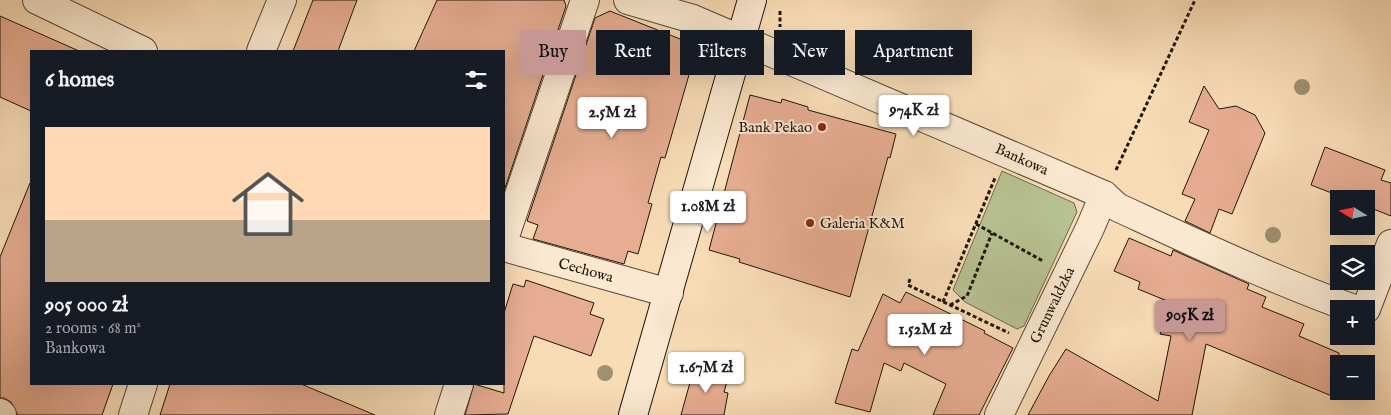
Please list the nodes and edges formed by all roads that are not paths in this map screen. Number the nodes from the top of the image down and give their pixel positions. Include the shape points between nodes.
1 (37, 0) edge
2 (282, 0) edge
3 (585, 0) edge
4 (628, 0) edge
5 (752, 0) edge
6 (718, 30) edge
7 (744, 30) edge
8 (141, 50) edge
9 (262, 50) edge
10 (764, 50) edge
11 (731, 75) edge
12 (1104, 195) junction
13 (505, 236) edge
14 (1391, 244) edge
15 (505, 247) edge
16 (669, 293) junction
17 (1330, 300) edge
18 (1369, 300) edge
19 (143, 385) edge
20 (459, 385) edge
21 (132, 415) edge
22 (449, 415) edge
23 (633, 415) edge
24 (1000, 415) edge

1 - 8 street
2 - 9 street
3 - 13 street
4 - 6 street, Bankowa
5 - 7 street
10 - 12 street, Bankowa
11 - 16 street
12 - 17 street, Bankowa via 1117,207
12 - 24 street, Grunwaldzka
14 - 18 street
15 - 16 street, Cechowa
16 - 23 street
19 - 21 street
20 - 22 street

